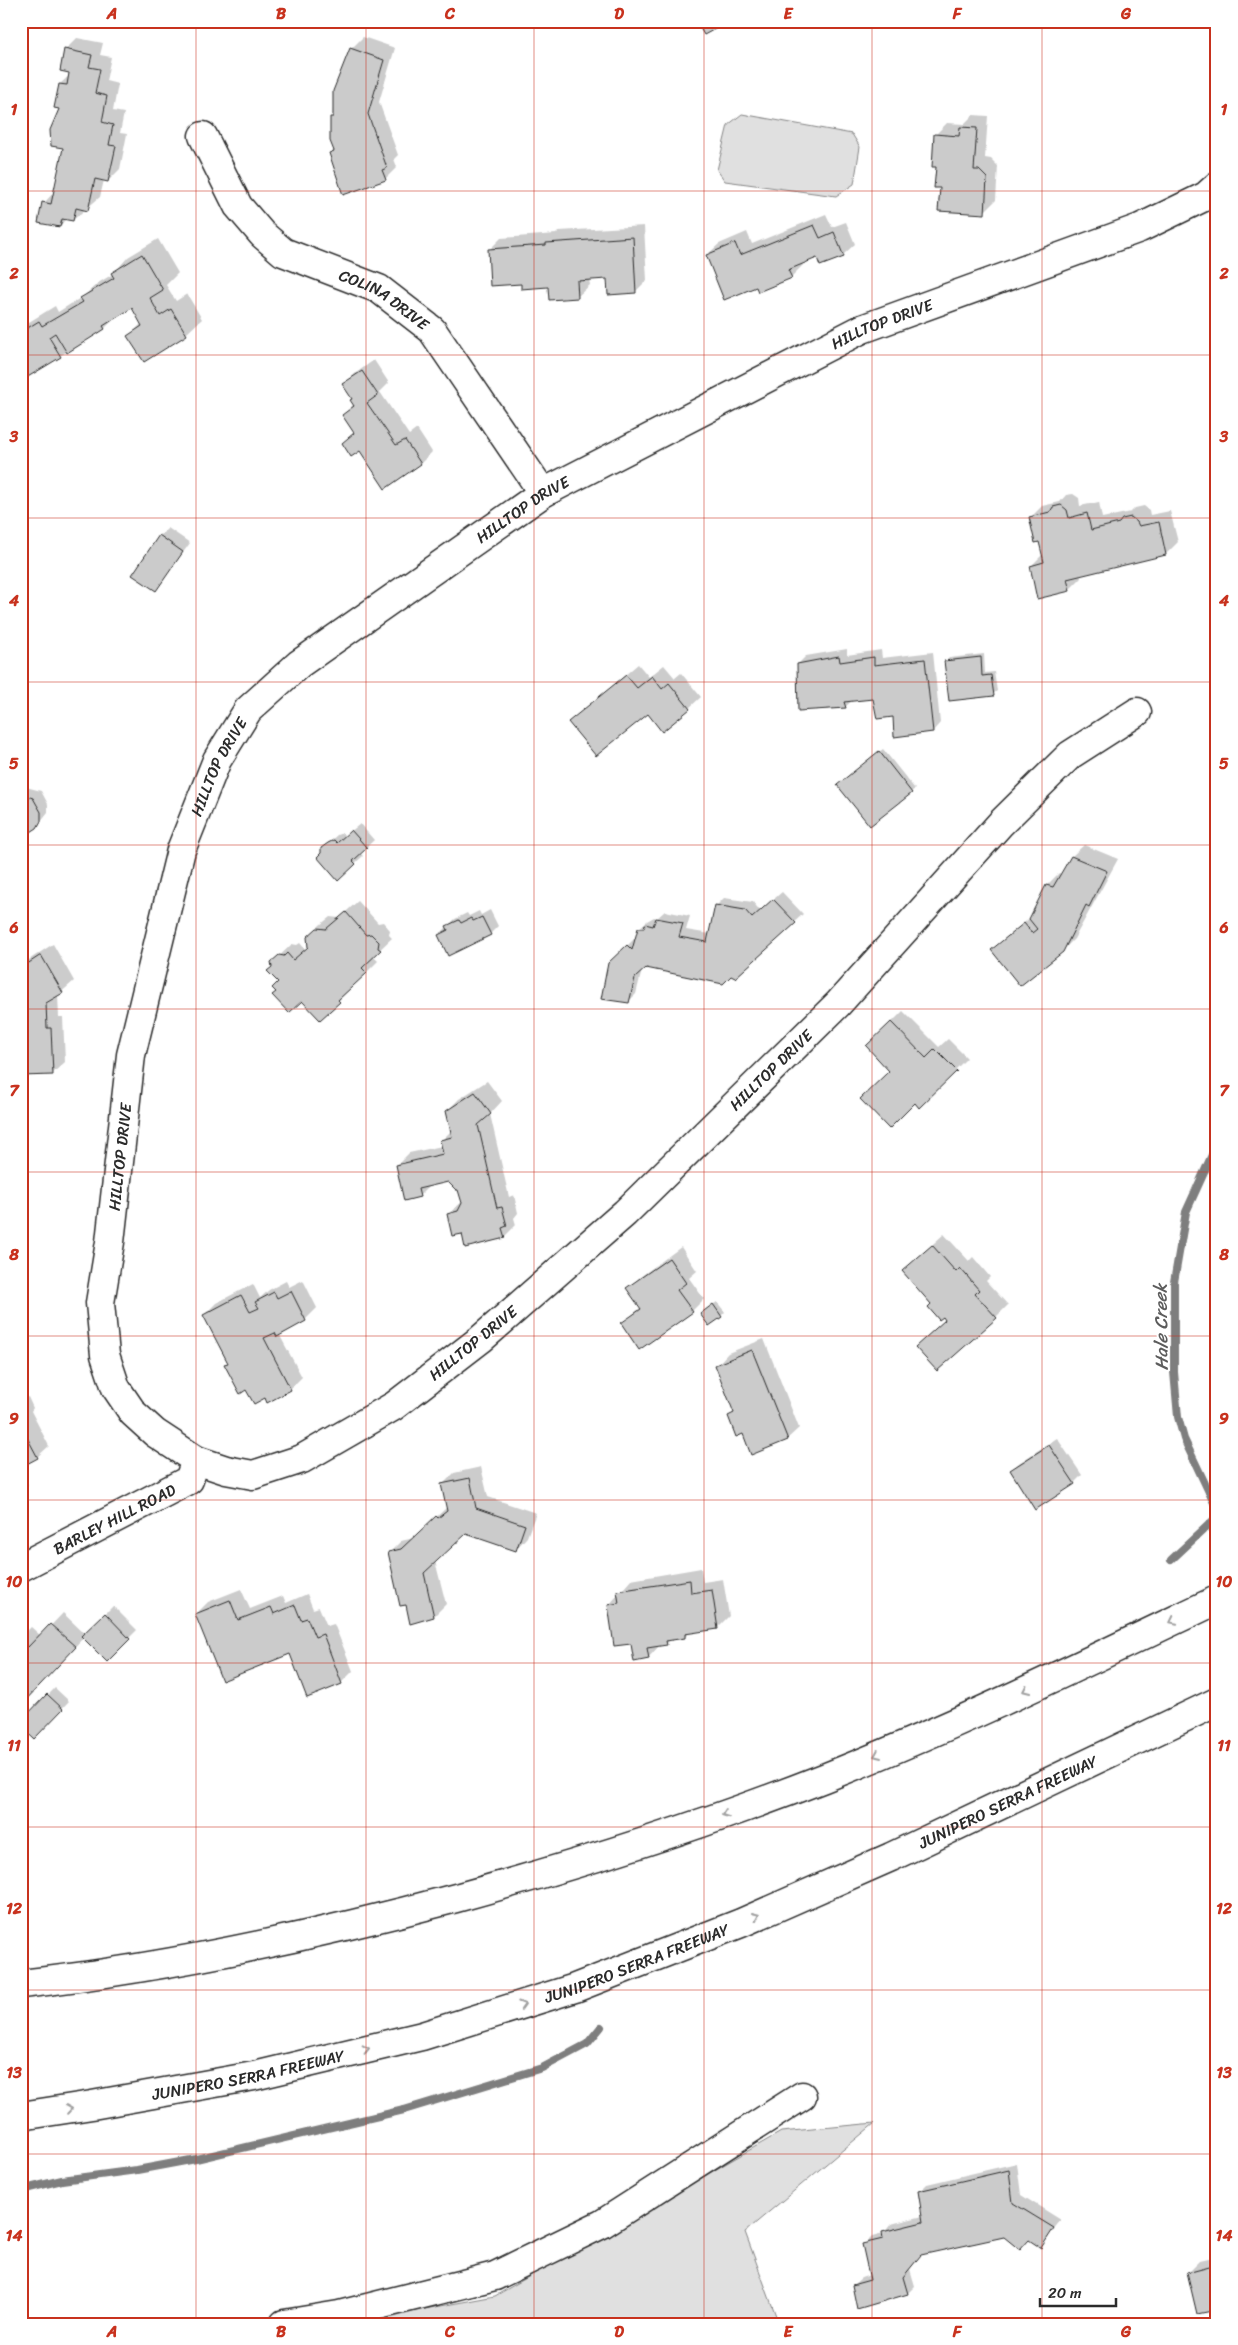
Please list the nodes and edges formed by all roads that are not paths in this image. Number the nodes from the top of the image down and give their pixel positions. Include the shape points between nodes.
1 (203, 136) dead end
2 (1217, 186) edge
3 (543, 493) junction
4 (1137, 712) dead end
5 (196, 1460) junction
6 (21, 1567) edge
7 (1217, 1600) edge
8 (1217, 1702) edge
9 (1217, 1710) edge
10 (1170, 1726) junction
11 (21, 1984) edge
12 (802, 2096) dead end
13 (21, 2116) edge
14 (284, 2324) edge

1 - 3 main road, COLINA DRIVE via 238,206 283,252 378,289 432,330
2 - 3 main road, HILLTOP DRIVE via 1206,196 1140,228 862,329
3 - 5 main road, HILLTOP DRIVE via 299,664 248,710 217,760 192,818 181,850 130,1055 110,1242 100,1303 106,1355 116,1388 134,1413 154,1432
4 - 5 main road, HILLTOP DRIVE via 1070,755 1001,823 838,1004 624,1213 481,1339 394,1406 302,1459 253,1475
5 - 6 main road, BARLEY HILL ROAD via 189,1480
7 -> 11 main road via 825,1777 670,1834 517,1881 359,1924 203,1957
8 - 10 main road, JUNIPERO SERRA FREEWAY
9 - 10 main road
13 -> 10 main road, JUNIPERO SERRA FREEWAY via 264,2074 422,2036 575,1988 803,1896
12 - 14 main road via 602,2224 496,2276 339,2315

